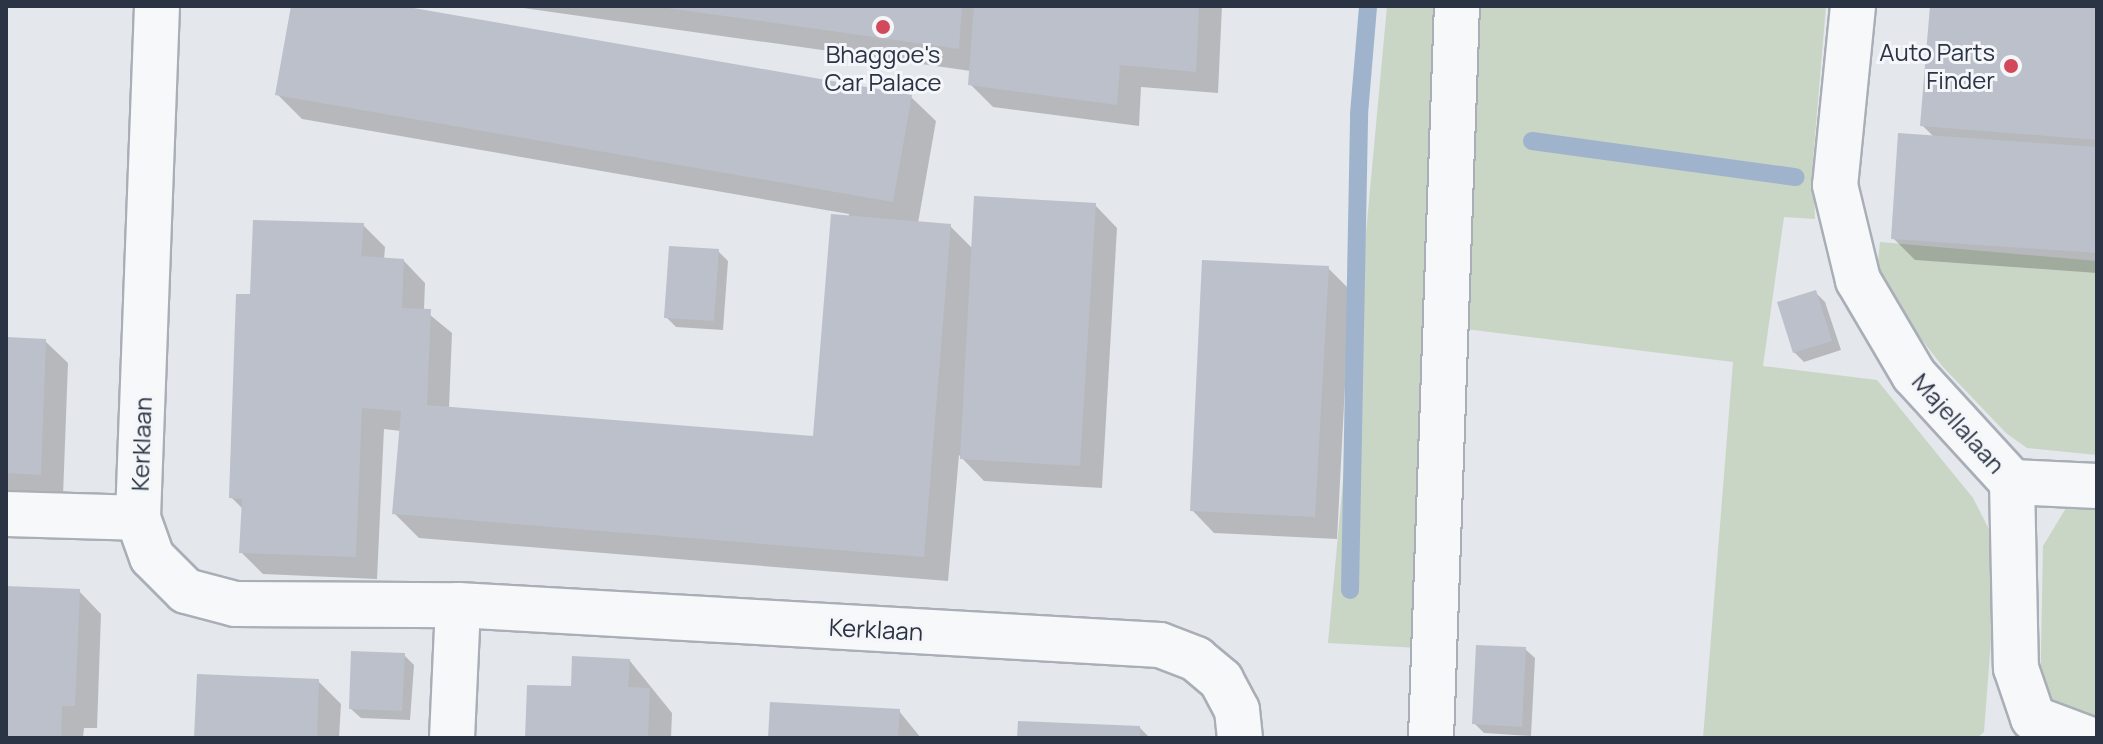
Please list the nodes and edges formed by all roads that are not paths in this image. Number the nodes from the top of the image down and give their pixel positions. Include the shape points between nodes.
1 (157, 6) edge
2 (1457, 6) edge
3 (1853, 6) edge
4 (2012, 482) junction
5 (2097, 486) edge
6 (6, 514) edge
7 (138, 518) junction
8 (458, 605) junction
9 (452, 738) edge
10 (1240, 738) edge
11 (1431, 738) edge
12 (2086, 738) edge

1 - 7 lane, Kerklaan
2 - 11 lane
3 - 4 lane, Majellalaan via 1835,185 1858,280 1914,375
4 - 5 lane, Majellalaan
4 - 12 lane via 2016,668 2033,718
6 - 7 lane
7 - 8 lane, Kerklaan via 152,557 186,591 235,604
8 - 9 lane
8 - 10 lane, Kerklaan via 1160,645 1196,659 1221,680 1237,710

